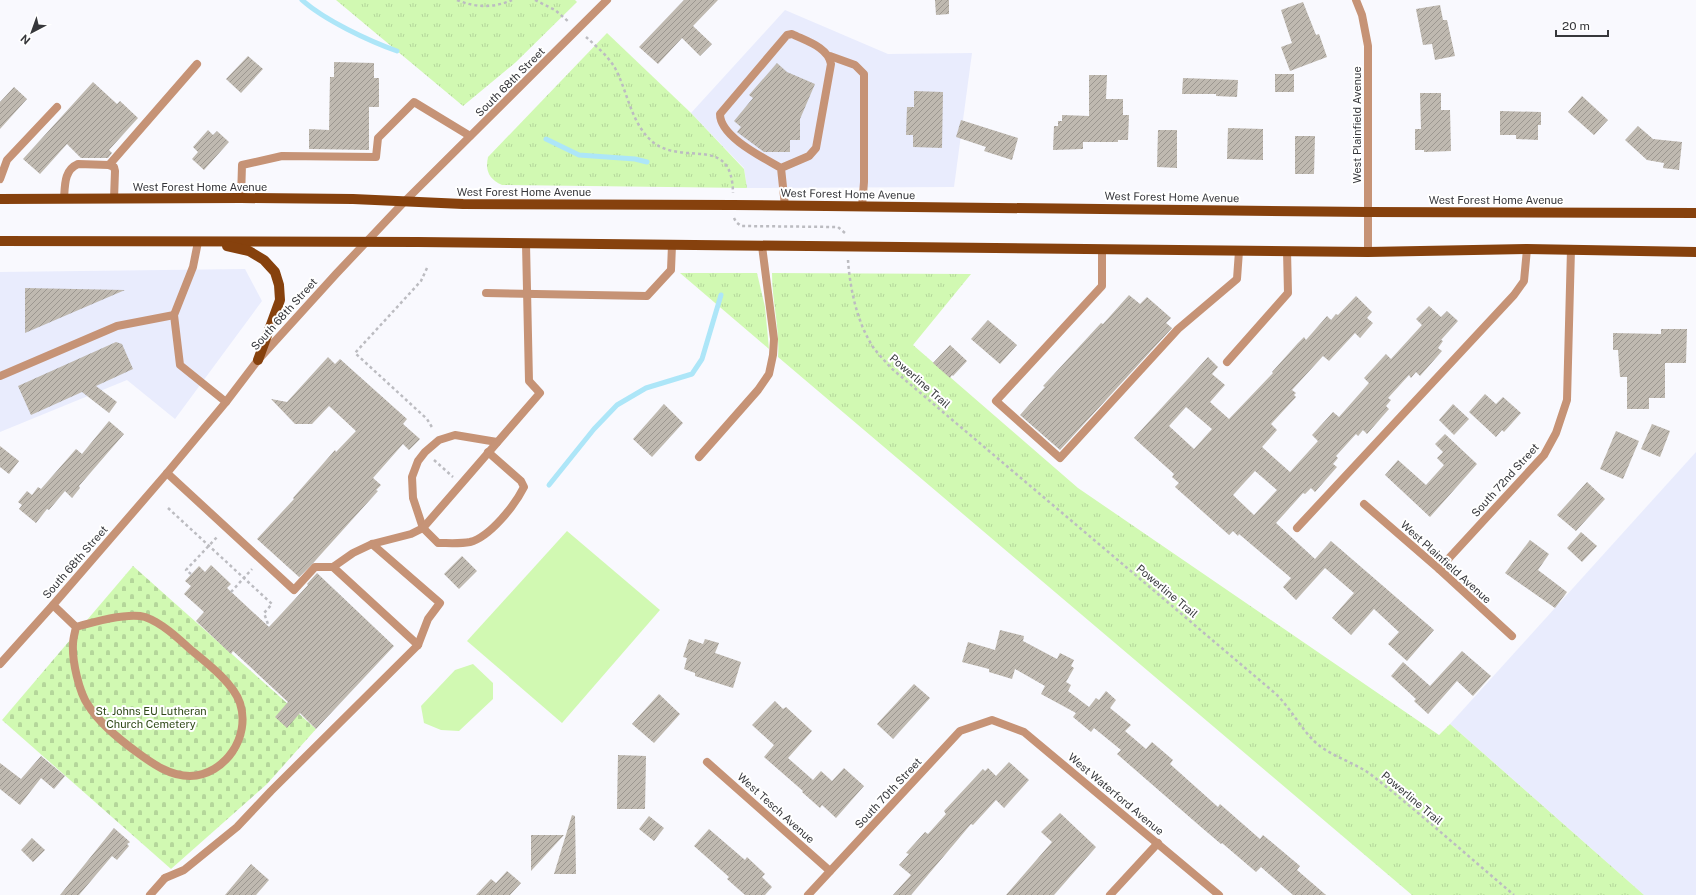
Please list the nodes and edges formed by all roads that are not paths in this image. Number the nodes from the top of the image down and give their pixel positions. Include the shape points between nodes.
1 (607, 0) edge
2 (1356, 0) edge
3 (830, 56) junction
4 (197, 64) dead end
5 (57, 107) dead end
6 (470, 136) junction
7 (109, 165) junction
8 (781, 168) junction
9 (0, 179) edge
10 (241, 198) junction
11 (0, 199) edge
12 (64, 199) junction
13 (114, 199) junction
14 (405, 201) junction
15 (784, 206) junction
16 (862, 207) junction
17 (1368, 212) junction
18 (1696, 213) edge
19 (0, 241) edge
20 (198, 242) junction
21 (209, 242) junction
22 (365, 242) junction
23 (526, 244) junction
24 (672, 246) junction
25 (762, 246) junction
26 (1102, 249) junction
27 (1526, 249) junction
28 (1571, 249) junction
29 (1239, 251) junction
30 (1287, 251) junction
31 (1368, 252) junction
32 (1696, 252) edge
33 (486, 293) dead end
34 (527, 294) junction
35 (174, 315) junction
36 (258, 360) junction
37 (1227, 362) dead end
38 (0, 376) edge
39 (226, 402) junction
40 (497, 442) junction
41 (488, 452) junction
42 (699, 457) dead end
43 (167, 473) junction
44 (1364, 504) dead end
45 (423, 528) junction
46 (1297, 528) dead end
47 (372, 544) junction
48 (333, 567) junction
49 (1439, 569) junction
50 (53, 605) junction
51 (76, 627) junction
52 (1512, 636) dead end
53 (418, 645) junction
54 (0, 664) edge
55 (992, 720) joint
56 (707, 762) dead end
57 (1158, 843) junction
58 (830, 871) junction
59 (150, 895) edge
60 (808, 895) edge
61 (1110, 895) edge
62 (1219, 895) edge

1 - 6 street, South 68th Street
2 - 17 street, West Plainfield Avenue via 1362,15 1368,46
3 - 8 street via 831,64 816,148 810,156
3 - 8 street via 826,51 792,34 787,35 720,114 725,127 751,152
3 - 16 street via 855,65 864,74
4 - 7 street
5 - 9 street via 7,160
6 - 10 street via 414,102 378,138 376,157 282,156 242,165
6 - 14 street, South 68th Street
7 - 12 street via 74,166 67,173
7 - 13 street via 114,167 115,171
8 - 15 street
10 - 13 main road, West Forest Home Avenue
10 - 14 main road, West Forest Home Avenue
11 - 12 main road, West Forest Home Avenue
12 - 13 main road, West Forest Home Avenue
14 - 15 main road, West Forest Home Avenue via 463,204
14 - 22 street, South 68th Street
15 - 16 main road, West Forest Home Avenue
16 - 17 main road, West Forest Home Avenue
17 - 18 main road, West Forest Home Avenue
17 - 31 street, West Plainfield Avenue
19 - 20 main road
20 - 21 main road
20 - 35 street via 193,267
21 - 22 main road
21 - 36 main road via 249,251 264,260 275,272 280,300
22 - 23 main road
22 - 36 street, South 68th Street
23 - 24 main road
23 - 34 street
24 - 25 main road
24 - 34 street via 671,270 647,296
25 - 26 main road
25 - 42 street via 774,339 769,374
26 - 29 main road
26 - 29 street via 1102,286 996,401 1060,458 1178,329 1237,279
27 - 28 main road
27 - 31 main road
27 - 46 street via 1524,281 1514,295
28 - 32 main road
28 - 49 street, South 72nd Street via 1567,400 1556,433 1544,455
29 - 30 main road
30 - 31 main road
30 - 37 street via 1288,294
33 - 34 street
34 - 40 street via 529,381 540,393
35 - 38 street via 118,326
35 - 39 street via 180,365
36 - 39 street, South 68th Street
39 - 43 street, South 68th Street
40 - 41 street
40 - 45 street via 455,435 439,440 425,452 418,461 412,477 412,498
41 - 45 street
41 - 45 street via 521,481 524,487 518,501 485,535 470,542 438,543
43 - 48 street via 294,590 315,567
43 - 50 street, South 68th Street
44 - 49 street, West Plainfield Avenue
45 - 47 street via 411,534
47 - 48 street
47 - 53 street via 440,603 428,619
48 - 53 street
49 - 52 street, West Plainfield Avenue
50 - 51 street
50 - 54 street, South 68th Street
51 - 51 street via 73,645 75,668 81,689 88,705 122,741 151,762 172,773 188,776 202,774 220,766 231,756 241,730 240,702 215,670 176,636 144,617 99,620
53 - 59 street via 238,827 184,870 165,878
55 - 57 street, West Waterford Avenue via 1024,732
55 - 58 street, South 70th Street via 960,731
56 - 58 street, West Tesch Avenue
57 - 61 street
57 - 62 street, West Waterford Avenue
58 - 60 street, South 70th Street

